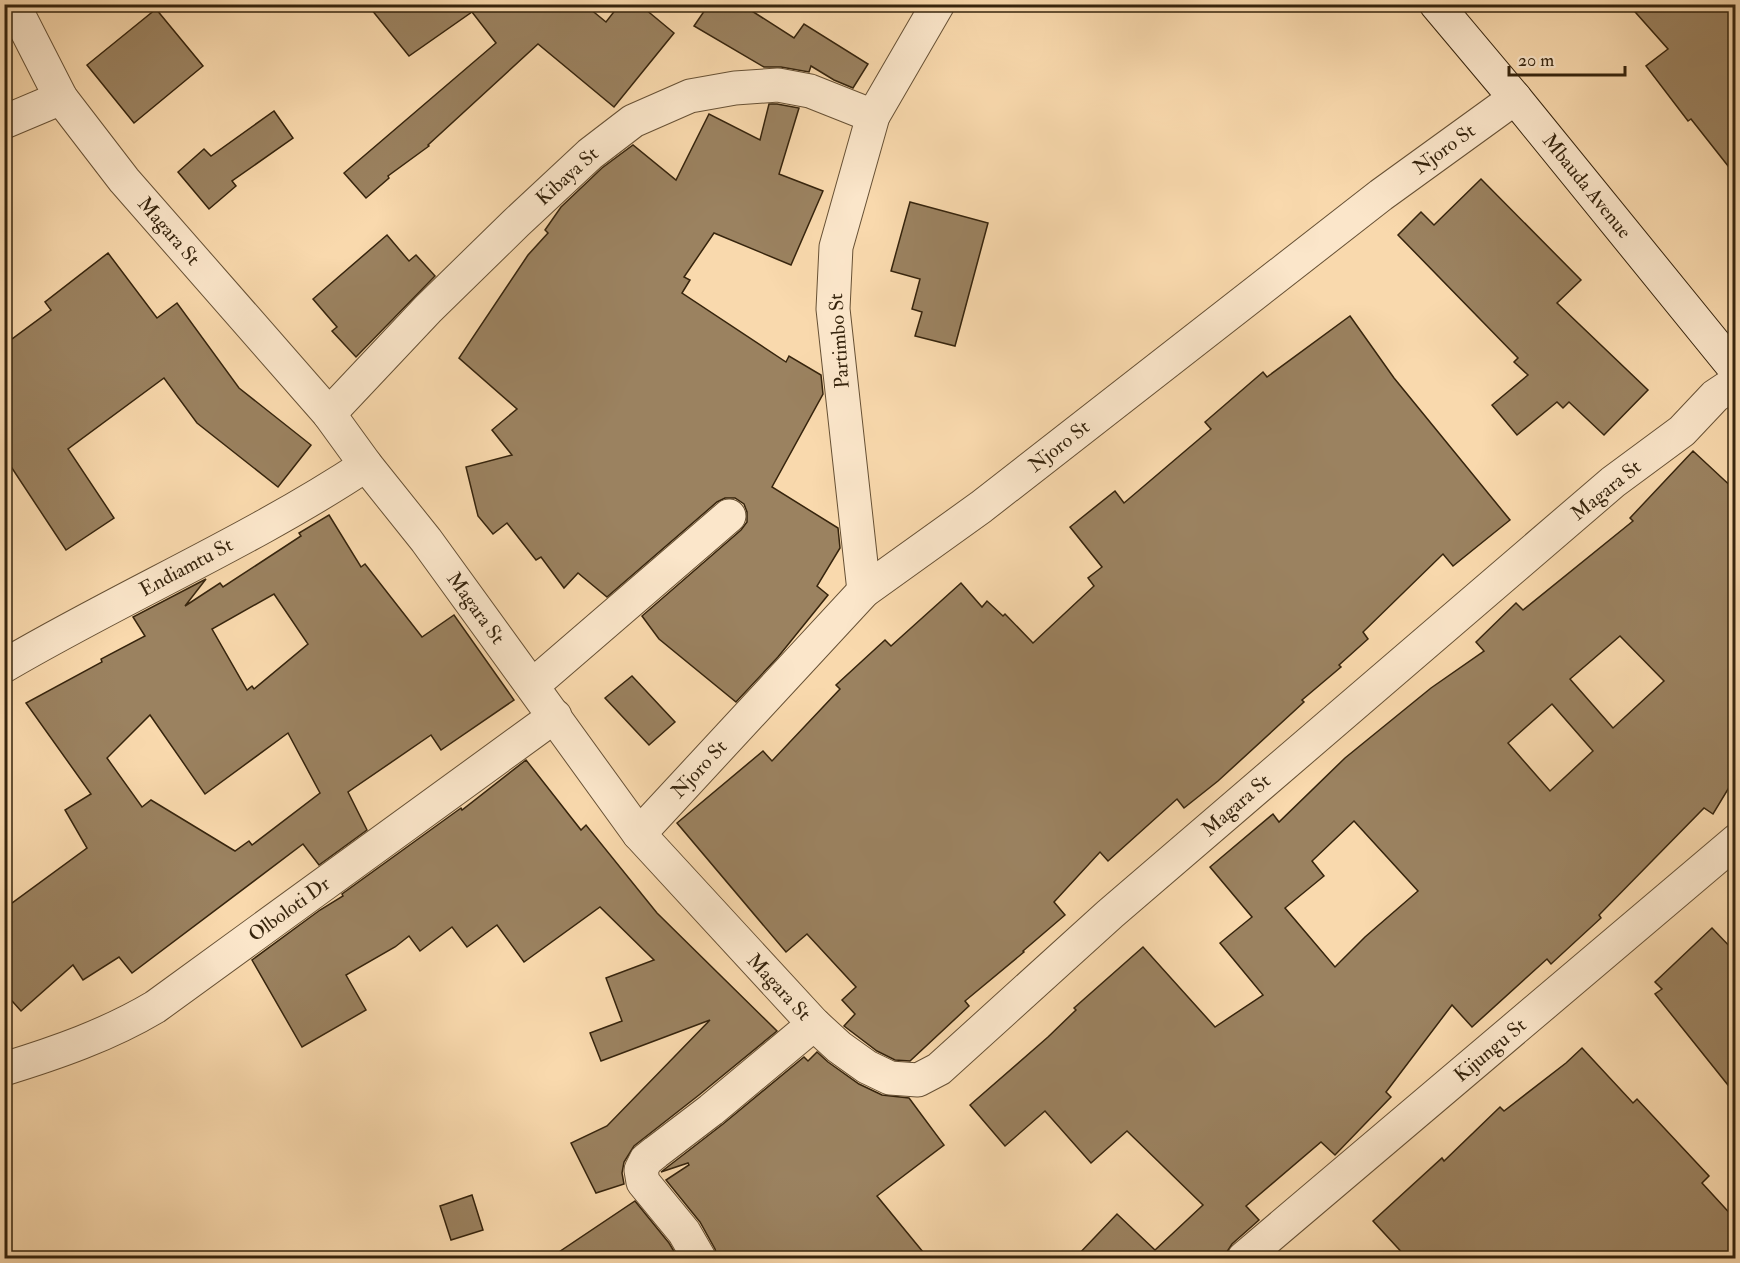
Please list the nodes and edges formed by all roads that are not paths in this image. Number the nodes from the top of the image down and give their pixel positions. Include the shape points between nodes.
1 (13, 4) edge
2 (938, 4) edge
3 (1436, 4) edge
4 (61, 98) junction
5 (1515, 98) junction
6 (873, 116) junction
7 (4, 122) edge
8 (1736, 370) edge
9 (1736, 382) edge
10 (329, 414) junction
11 (366, 465) junction
12 (729, 516) dead end
13 (864, 591) junction
14 (4, 666) edge
15 (533, 685) junction
16 (555, 716) junction
17 (639, 834) junction
18 (1736, 841) edge
19 (814, 1024) junction
20 (4, 1069) edge
21 (699, 1258) edge
22 (1244, 1258) edge

1 - 4 street, Magara St
2 - 6 street, Partimbo St
3 - 5 street, Mbauda Avenue
4 - 7 street
4 - 10 street, Magara St via 124,180
5 - 8 street, Mbauda Avenue
5 - 13 street, Njoro St via 1381,195 981,507
6 - 10 street, Kibaya St via 810,91 778,85 690,96 633,121 590,154 516,223
6 - 13 street, Partimbo St via 836,247 833,309
9 - 19 street, Magara St via 1715,396 1682,430 1613,482 1119,906 939,1069 918,1080 890,1078 867,1067
10 - 11 street, Magara St
11 - 14 street, Endiamtu St via 297,508
11 - 15 street, Magara St
12 - 15 street
13 - 17 street, Njoro St
15 - 16 street, Magara St
16 - 17 street, Magara St
16 - 20 street, Olboloti Dr via 155,1007 109,1031
17 - 19 street, Magara St
18 - 22 street, Kijungu St
19 - 21 street via 646,1160 641,1170 643,1182 684,1232

